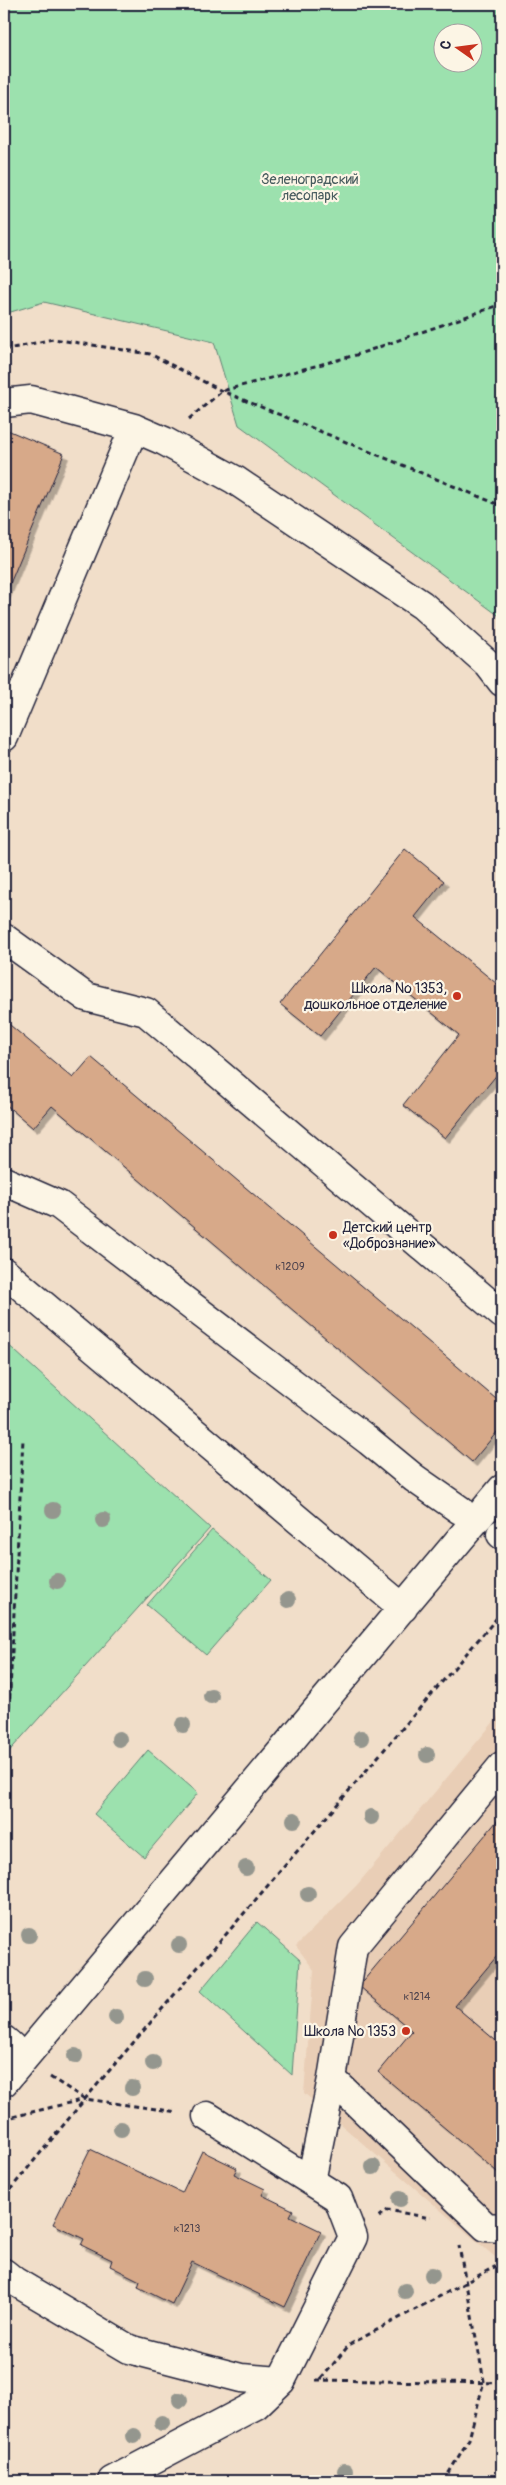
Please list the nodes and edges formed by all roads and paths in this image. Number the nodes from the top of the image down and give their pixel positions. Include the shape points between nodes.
1 (502, 304) edge
2 (4, 350) edge
3 (222, 391) junction
4 (4, 404) edge
5 (134, 428) junction
6 (164, 441) junction
7 (502, 506) edge
8 (502, 682) edge
9 (4, 737) edge
10 (4, 938) edge
11 (4, 1182) edge
12 (4, 1272) edge
13 (502, 1314) edge
14 (23, 1439) dead end
15 (502, 1490) edge
16 (460, 1510) dead end
17 (403, 1608) junction
18 (502, 1612) edge
19 (502, 1766) edge
20 (4, 1806) edge
21 (45, 2074) dead end
22 (332, 2079) junction
23 (4, 2082) edge
24 (85, 2098) junction
25 (207, 2116) joint
26 (4, 2119) edge
27 (311, 2181) junction
28 (4, 2197) edge
29 (435, 2219) dead end
30 (502, 2228) edge
31 (353, 2237) junction
32 (457, 2240) dead end
33 (502, 2263) edge
34 (4, 2273) edge
35 (465, 2283) junction
36 (321, 2380) junction
37 (281, 2381) junction
38 (484, 2382) junction
39 (502, 2383) edge
40 (112, 2481) edge
41 (444, 2481) edge

1 - 3 path via 356,356
2 - 3 path via 53,338 150,354
3 - 6 path
3 - 7 path
4 - 5 street via 31,400
5 - 6 street
5 - 9 street
6 - 8 street via 235,480 422,605 488,664
10 - 13 street via 86,997 146,1012
11 - 16 street via 59,1205
12 - 17 street
14 - 20 path
15 - 17 street
17 - 23 street
18 - 24 path
19 - 22 street via 352,1947
21 - 24 path
22 - 27 street
22 - 30 street via 486,2227
24 - 25 path
24 - 26 path
24 - 28 path
25 - 27 street
27 - 31 street via 338,2198
29 - 31 path via 388,2210
31 - 37 street
32 - 35 path
33 - 35 path
34 - 37 street via 129,2349 241,2378
35 - 36 path via 349,2345
35 - 38 path
36 - 37 path
36 - 38 path
37 - 40 street via 256,2406
38 - 39 path
38 - 41 path via 469,2439

